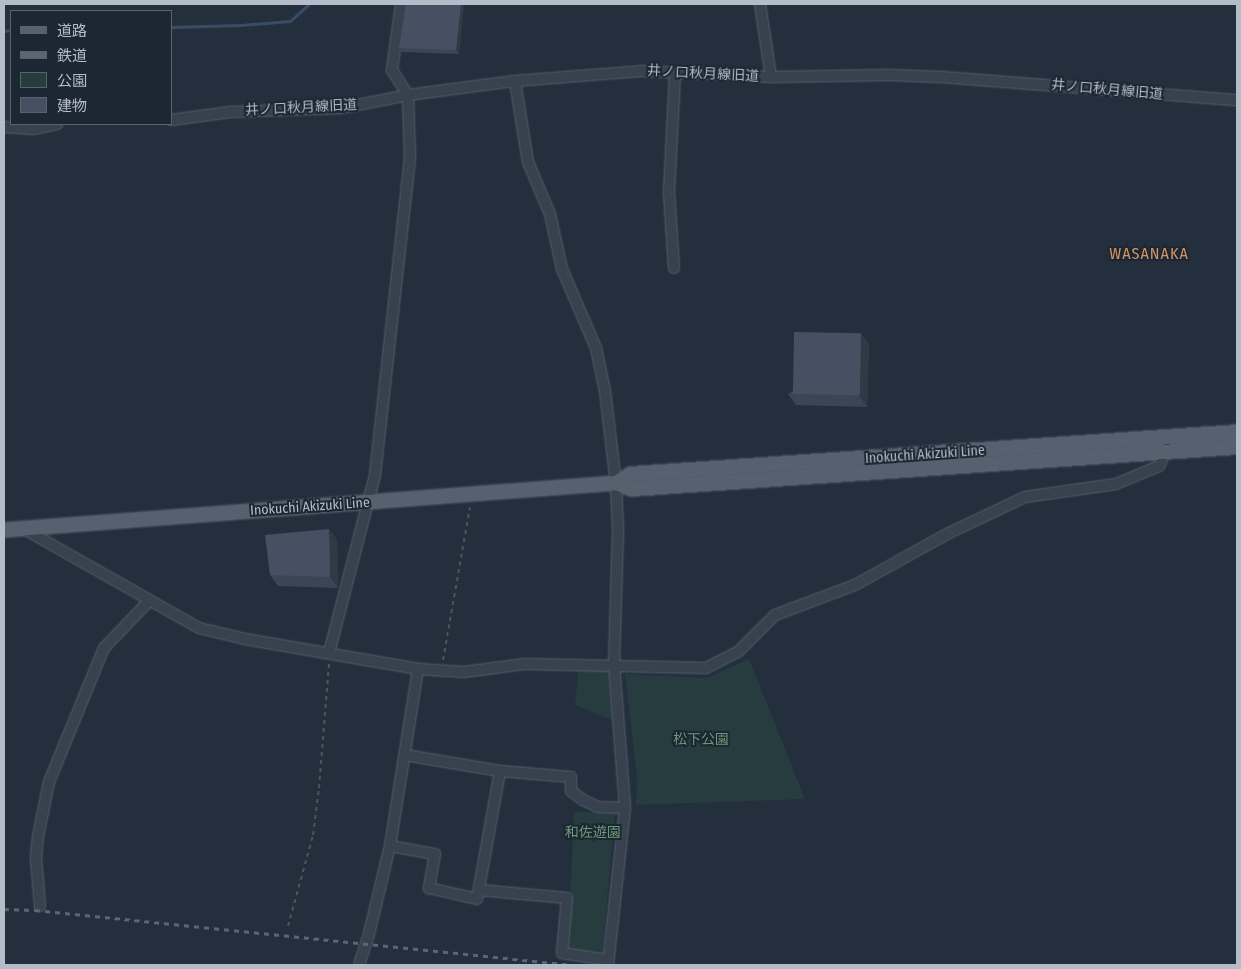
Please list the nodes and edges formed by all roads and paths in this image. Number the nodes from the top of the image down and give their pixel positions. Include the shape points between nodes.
1 (400, 4) edge
2 (760, 4) edge
3 (675, 72) junction
4 (771, 77) junction
5 (515, 82) junction
6 (408, 95) junction
7 (1237, 100) edge
8 (172, 120) edge
9 (53, 125) edge
10 (4, 127) edge
11 (674, 268) dead end
12 (1237, 432) edge
13 (1166, 437) junction
14 (1237, 447) edge
15 (1168, 452) junction
16 (616, 483) junction
17 (472, 495) junction
18 (367, 503) junction
19 (24, 529) junction
20 (4, 530) edge
21 (150, 600) junction
22 (329, 653) junction
23 (614, 664) junction
24 (418, 669) junction
25 (441, 671) junction
26 (405, 755) junction
27 (500, 771) junction
28 (625, 808) junction
29 (390, 846) junction
30 (479, 890) junction
31 (40, 906) dead end
32 (288, 926) dead end
33 (608, 963) edge
34 (359, 965) edge

1 - 6 street via 392,70
2 - 4 street
3 - 4 street, 井ノ口秋月線旧道
3 - 5 street, 井ノ口秋月線旧道 via 641,71
3 - 11 street via 668,192
4 - 7 street, 井ノ口秋月線旧道 via 942,77
5 - 6 street, 井ノ口秋月線旧道
5 - 16 street via 528,162 550,214 562,269 596,348 605,391
6 - 8 street, 井ノ口秋月線旧道 via 342,108 230,112
6 - 18 street via 410,158 375,475
9 - 10 street via 33,129
12 - 13 main road, Inokuchi Akizuki Line
13 - 15 street
13 - 16 main road, Inokuchi Akizuki Line via 631,474
14 - 15 main road, Inokuchi Akizuki Line
15 - 16 main road, Inokuchi Akizuki Line via 632,489
15 - 23 street via 1160,466 1116,484 1025,497 949,533 855,585 775,615 738,652 706,668
16 - 17 main road, Inokuchi Akizuki Line
16 - 23 street via 618,530
17 - 18 main road, Inokuchi Akizuki Line
17 - 25 path
18 - 19 main road, Inokuchi Akizuki Line
18 - 22 street
19 - 20 main road, Inokuchi Akizuki Line
19 - 21 street
21 - 22 street via 199,628
21 - 31 street via 104,648 49,782 36,858
22 - 24 street
22 - 32 path via 313,835
23 - 25 street via 525,664 464,672
23 - 28 street
24 - 25 street
24 - 26 street
26 - 27 street
26 - 29 street
27 - 28 street via 572,777 571,791 583,800 598,807
27 - 30 street
28 - 33 street
29 - 30 street via 435,854 429,888 477,899
29 - 34 street
30 - 33 street via 567,898 562,953

